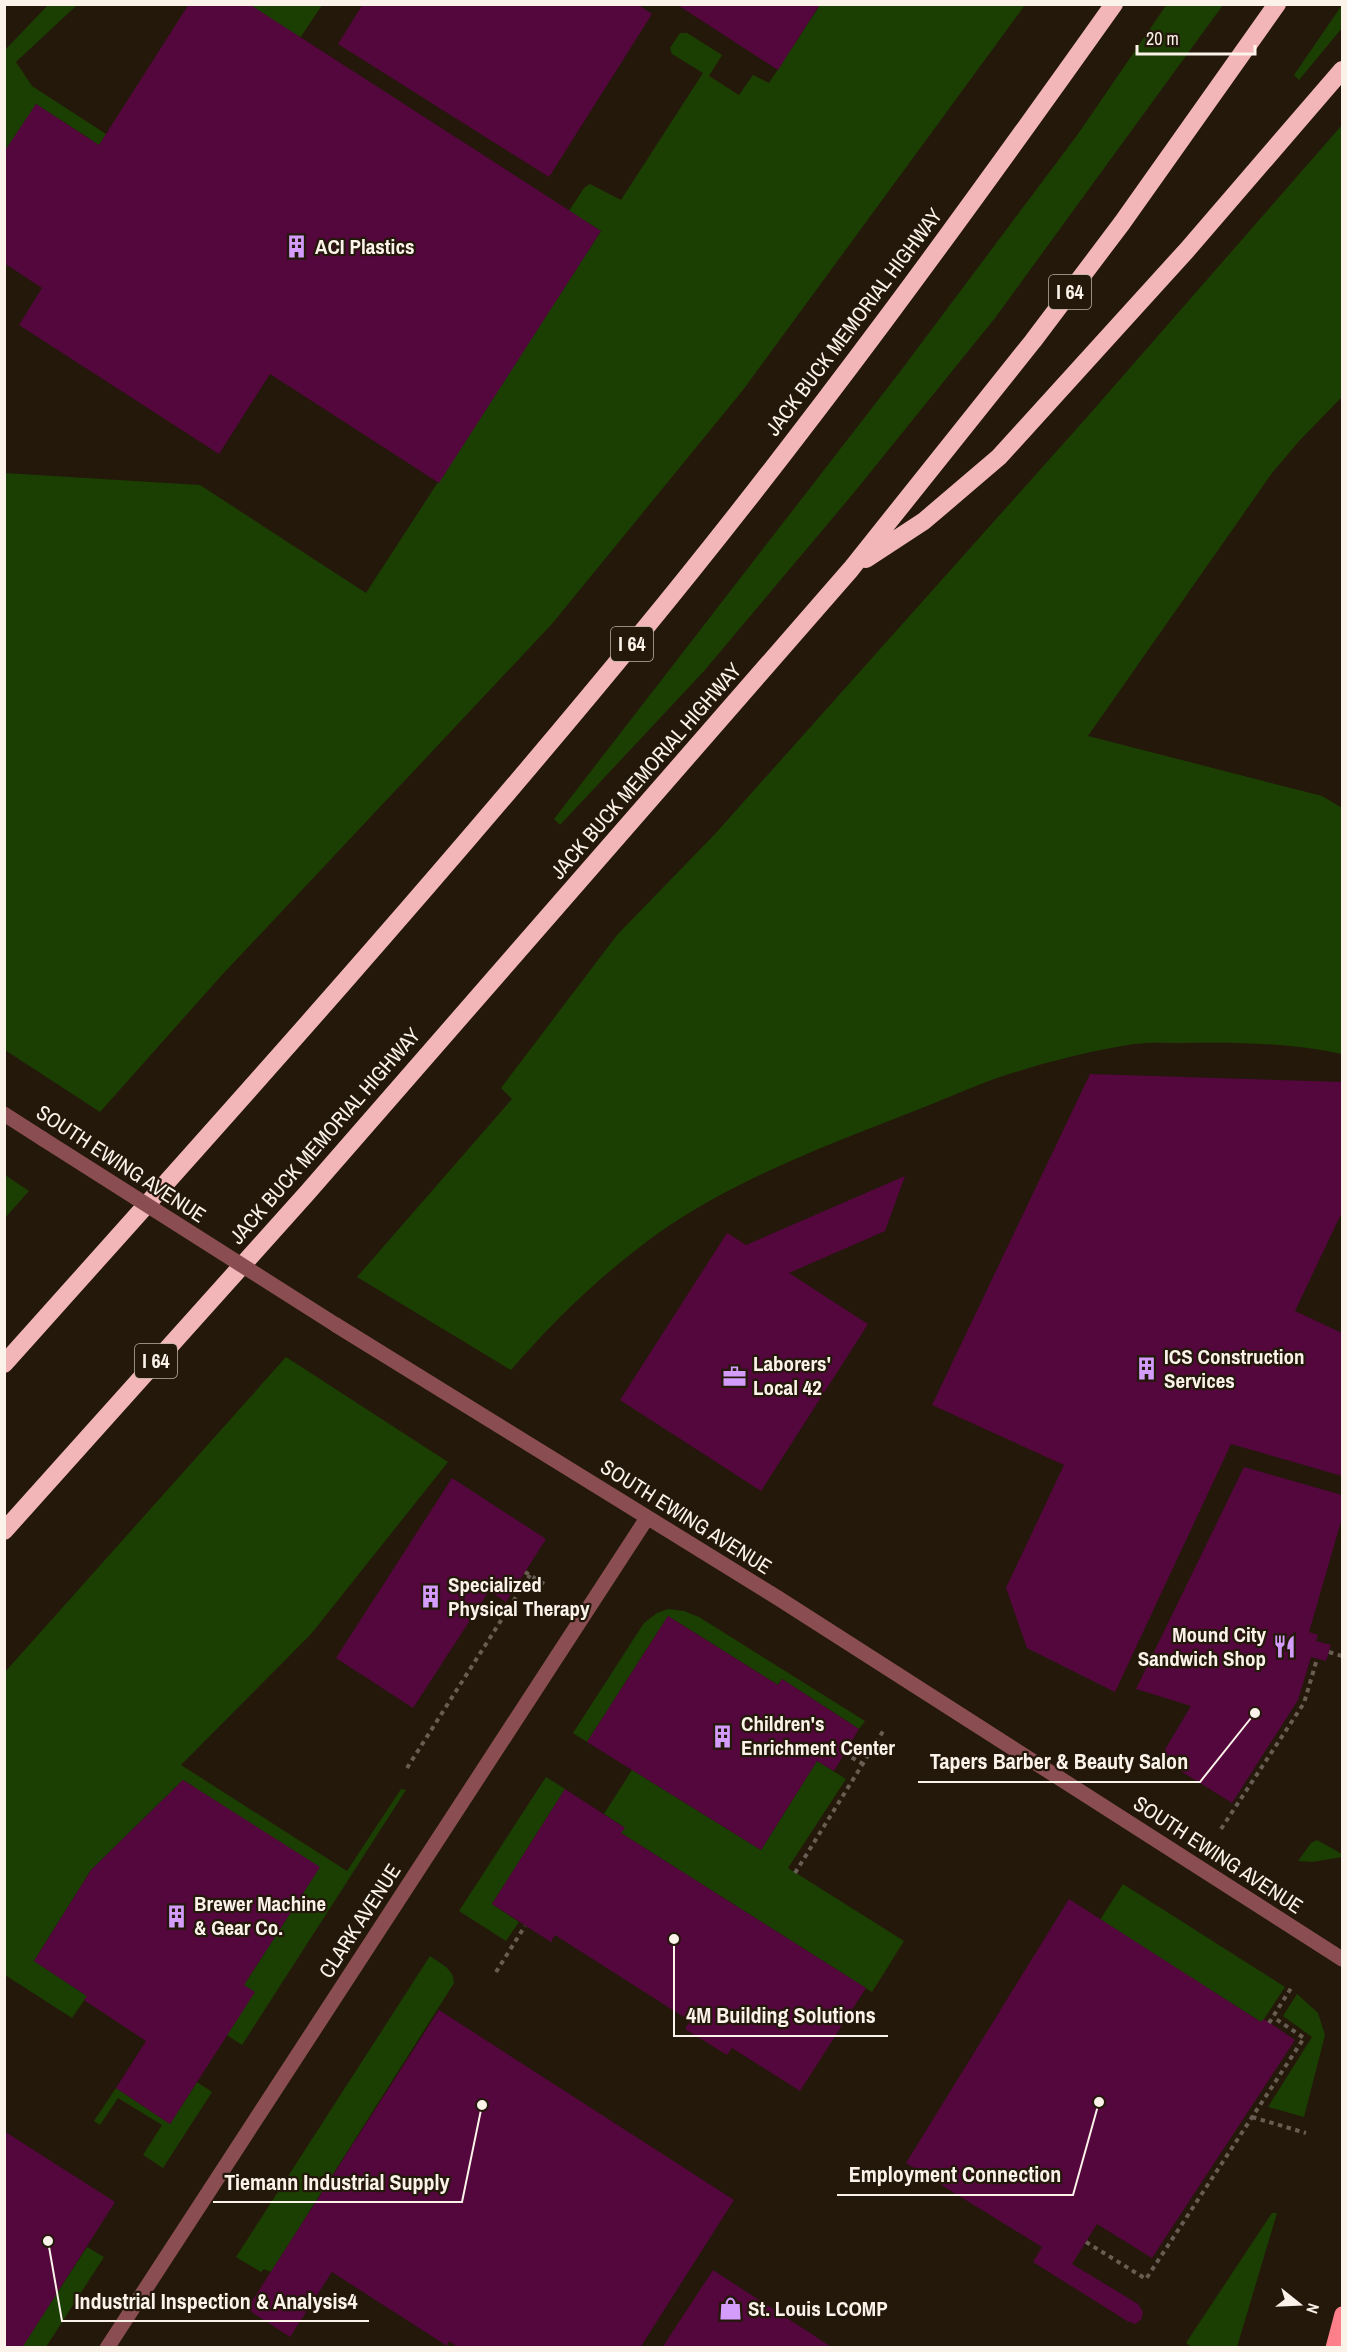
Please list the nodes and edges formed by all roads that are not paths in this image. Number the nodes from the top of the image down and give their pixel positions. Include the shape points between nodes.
1 (1114, 4) edge
2 (1277, 4) edge
3 (1342, 70) edge
4 (850, 569) junction
5 (4, 1114) edge
6 (4, 1365) edge
7 (647, 1518) junction
8 (4, 1531) edge
9 (1342, 1959) edge
10 (1342, 2314) edge
11 (107, 2348) edge
12 (1333, 2348) edge

1 - 6 highway, JACK BUCK MEMORIAL HIGHWAY / I 64 via 867,345 641,633 362,962
2 - 4 highway, JACK BUCK MEMORIAL HIGHWAY / I 64 via 1081,278
3 - 4 highway via 1187,250 999,457 924,521
4 - 8 highway, JACK BUCK MEMORIAL HIGHWAY / I 64 via 308,1192
5 - 7 street, SOUTH EWING AVENUE, bridge
7 - 9 street, SOUTH EWING AVENUE
7 - 11 street, CLARK AVENUE
10 - 12 main road

